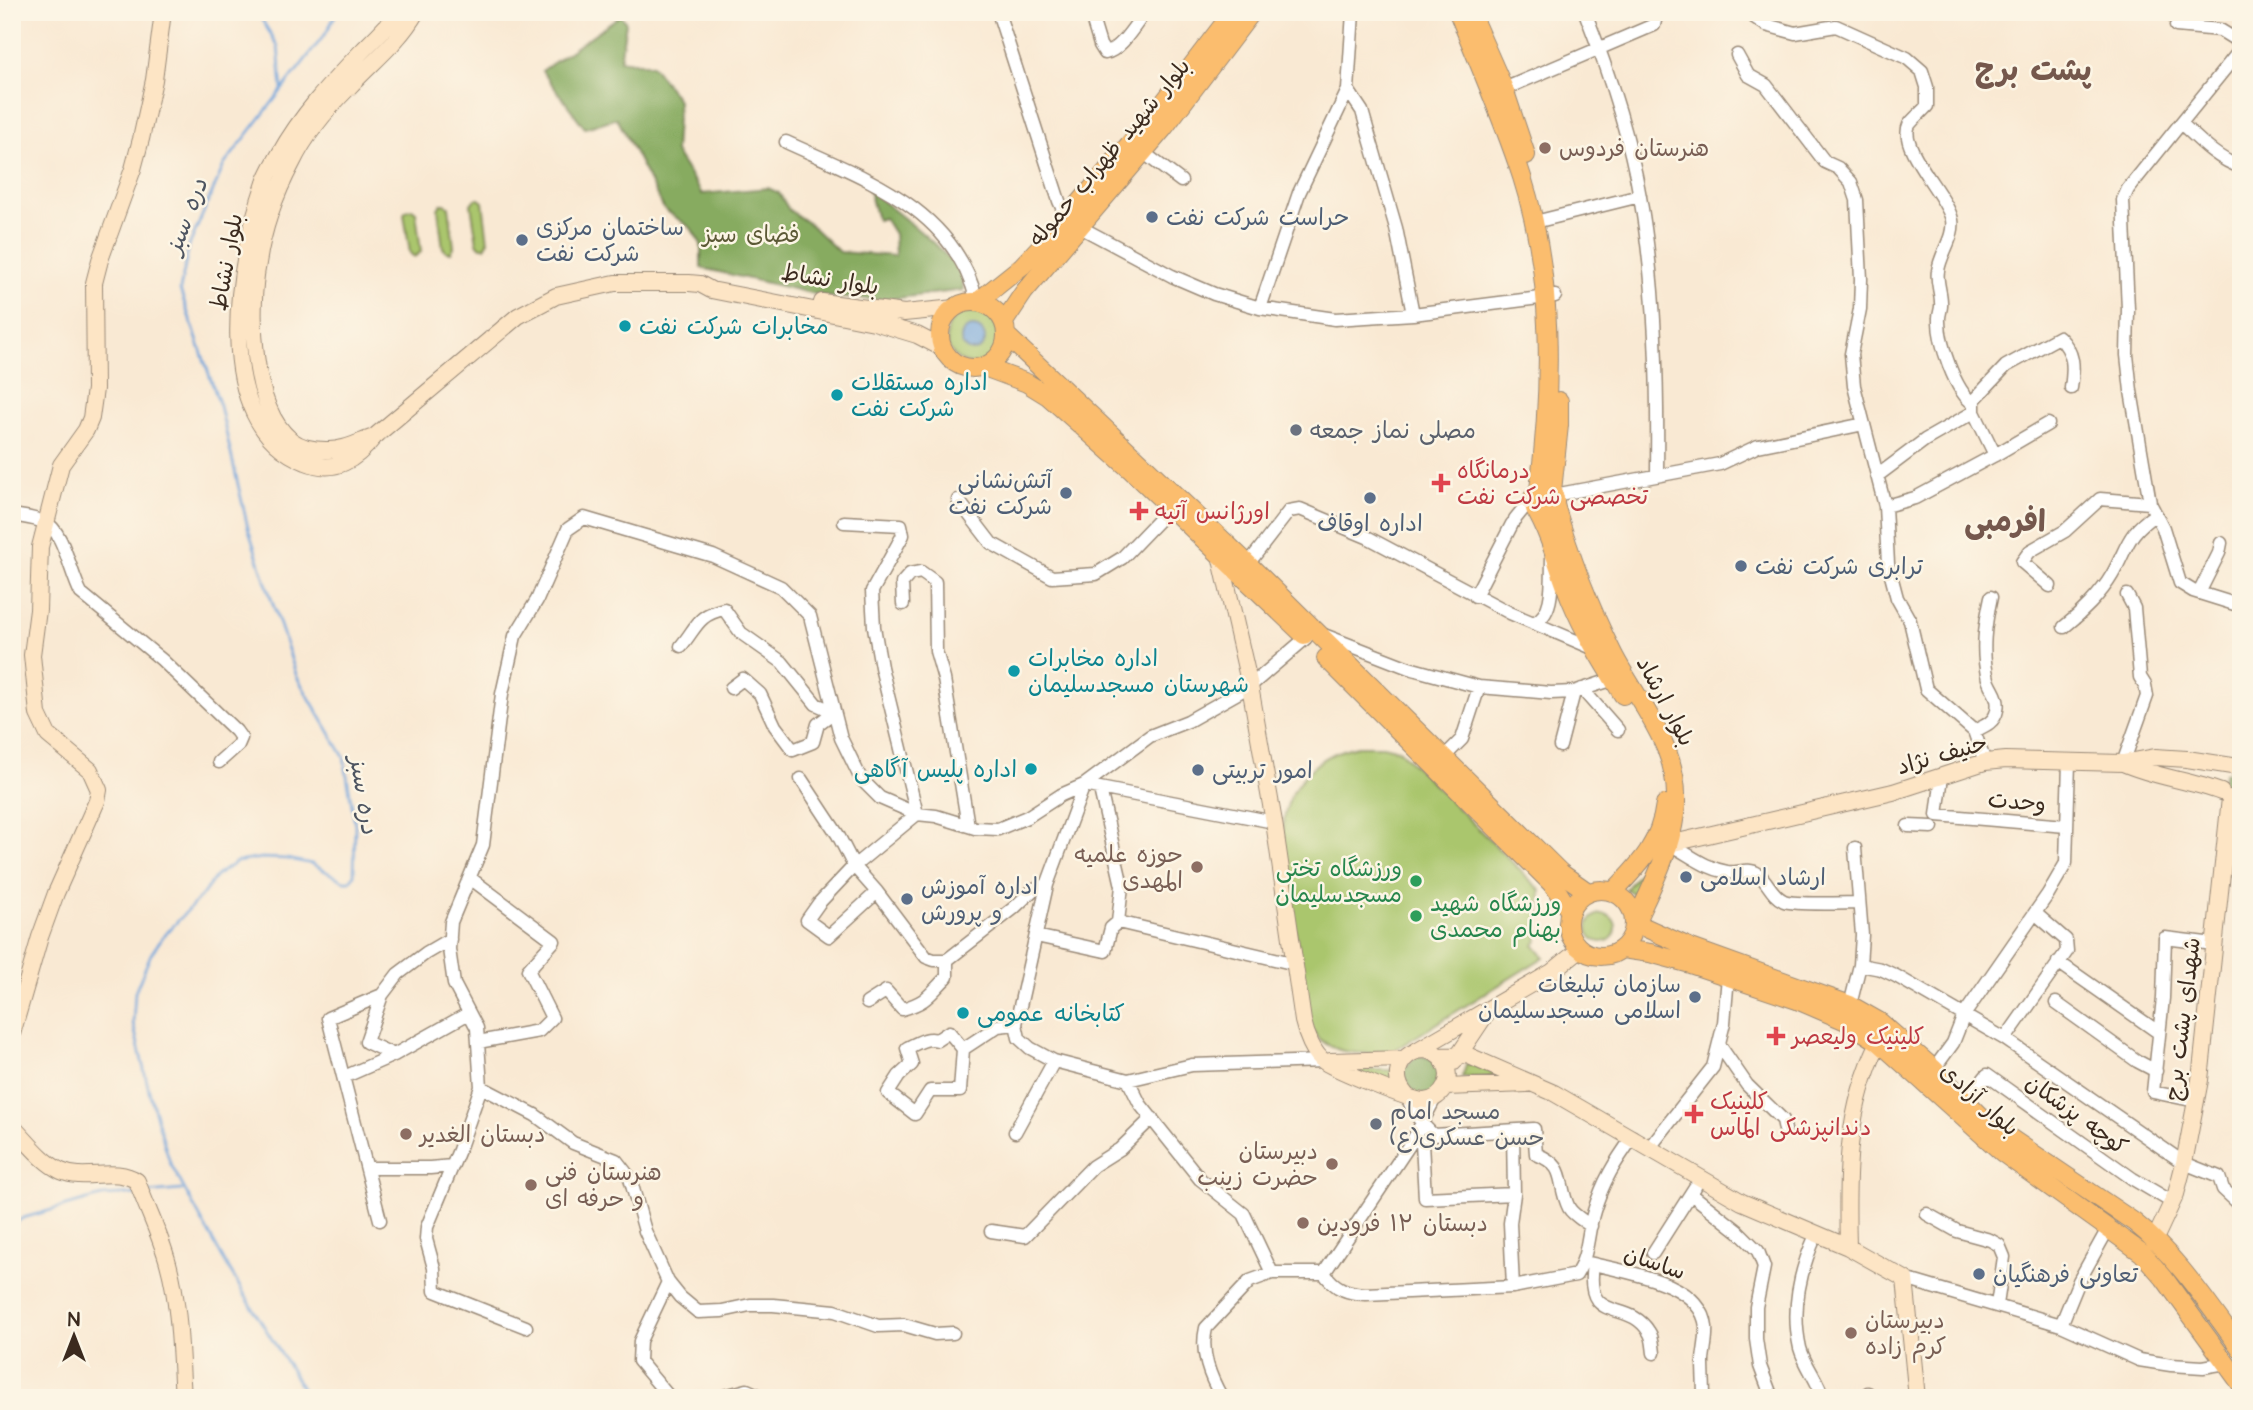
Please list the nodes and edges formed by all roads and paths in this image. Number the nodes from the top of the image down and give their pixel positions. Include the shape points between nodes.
1 (163, 12) edge
2 (398, 12) edge
3 (416, 12) edge
4 (998, 12) edge
5 (1090, 12) edge
6 (1145, 12) edge
7 (1233, 12) edge
8 (1252, 12) edge
9 (1353, 12) edge
10 (1458, 12) edge
11 (1470, 12) edge
12 (1586, 12) edge
13 (1657, 12) edge
14 (1713, 13) edge
15 (2176, 26) dead end
16 (2241, 43) edge
17 (1599, 47) junction
18 (2241, 49) edge
19 (1737, 55) dead end
20 (1504, 89) junction
21 (1348, 90) junction
22 (2181, 123) junction
23 (786, 142) dead end
24 (1144, 153) junction
25 (2241, 167) edge
26 (1181, 181) dead end
27 (1640, 196) junction
28 (1544, 219) junction
29 (1074, 223) junction
30 (1010, 274) junction
31 (700, 284) junction
32 (1028, 287) junction
33 (1550, 297) junction
34 (977, 302) junction
35 (955, 308) junction
36 (1260, 308) junction
37 (1413, 314) junction
38 (1005, 329) junction
39 (944, 349) junction
40 (1041, 366) junction
41 (984, 367) junction
42 (1027, 383) junction
43 (2071, 388) dead end
44 (1974, 408) junction
45 (1864, 424) junction
46 (2048, 424) dead end
47 (374, 437) junction
48 (1996, 455) junction
49 (1657, 475) junction
50 (1877, 476) junction
51 (1544, 498) junction
52 (958, 500) dead end
53 (1885, 506) junction
54 (1170, 508) junction
55 (2153, 508) junction
56 (12, 515) edge
57 (844, 522) dead end
58 (46, 523) junction
59 (2221, 542) dead end
60 (1553, 545) junction
61 (1220, 555) junction
62 (1248, 564) junction
63 (2050, 586) dead end
64 (2199, 593) junction
65 (2127, 595) dead end
66 (1475, 596) junction
67 (1991, 597) dead end
68 (903, 604) dead end
69 (2241, 606) edge
70 (1533, 623) junction
71 (2064, 627) dead end
72 (1312, 635) junction
73 (681, 646) dead end
74 (1604, 656) junction
75 (1614, 679) junction
76 (1250, 686) junction
77 (1479, 687) junction
78 (731, 688) dead end
79 (1578, 690) junction
80 (834, 712) junction
81 (1618, 730) dead end
82 (1974, 731) junction
83 (1560, 746) dead end
84 (1443, 758) junction
85 (219, 762) dead end
86 (1985, 762) junction
87 (2069, 762) junction
88 (2123, 763) junction
89 (2236, 767) edge
90 (1942, 776) junction
91 (801, 779) dead end
92 (1084, 785) junction
93 (1100, 789) junction
94 (2231, 796) edge
95 (917, 814) junction
96 (1274, 822) junction
97 (968, 826) junction
98 (1908, 826) dead end
99 (1931, 827) dead end
100 (2066, 827) junction
101 (1669, 844) junction
102 (1856, 848) dead end
103 (854, 866) junction
104 (470, 877) junction
105 (1047, 885) junction
106 (877, 892) junction
107 (1588, 892) junction
108 (1613, 892) junction
109 (1859, 903) junction
110 (1570, 912) junction
111 (2035, 913) junction
112 (1118, 922) junction
113 (1635, 923) junction
114 (1036, 936) junction
115 (450, 939) junction
116 (2214, 944) junction
117 (1580, 949) junction
118 (1622, 949) junction
119 (947, 960) junction
120 (2057, 962) junction
121 (1296, 964) junction
122 (1860, 965) junction
123 (1728, 976) junction
124 (382, 995) junction
125 (867, 1003) dead end
126 (2056, 1003) dead end
127 (1850, 1005) junction
128 (1489, 1009) junction
129 (469, 1013) junction
130 (1964, 1015) junction
131 (1016, 1024) junction
132 (1475, 1028) junction
133 (2158, 1032) junction
134 (12, 1034) edge
135 (2005, 1039) junction
136 (478, 1042) junction
137 (1880, 1042) junction
138 (1720, 1046) junction
139 (963, 1049) junction
140 (394, 1055) junction
141 (1410, 1055) junction
142 (1438, 1056) junction
143 (1457, 1056) junction
144 (1474, 1057) junction
145 (1054, 1061) junction
146 (1324, 1061) junction
147 (1934, 1069) junction
148 (2156, 1071) junction
149 (344, 1077) junction
150 (1128, 1080) junction
151 (1530, 1083) junction
152 (481, 1087) junction
153 (1443, 1087) junction
154 (1406, 1095) junction
155 (1966, 1101) junction
156 (2196, 1101) junction
157 (1152, 1118) junction
158 (1422, 1124) junction
159 (12, 1126) edge
160 (1786, 1130) dead end
161 (1513, 1131) junction
162 (1015, 1132) dead end
163 (1633, 1137) junction
164 (1414, 1138) junction
165 (1650, 1147) junction
166 (2184, 1163) junction
167 (452, 1166) junction
168 (367, 1168) junction
169 (1701, 1178) junction
170 (1514, 1194) junction
171 (1691, 1194) junction
172 (2172, 1202) junction
173 (2241, 1202) edge
174 (1927, 1214) dead end
175 (380, 1220) dead end
176 (1591, 1226) junction
177 (2109, 1227) junction
178 (990, 1231) dead end
179 (1816, 1235) junction
180 (2155, 1239) junction
181 (1848, 1247) junction
182 (1653, 1253) dead end
183 (2142, 1253) junction
184 (1589, 1263) junction
185 (1272, 1273) junction
186 (1324, 1273) junction
187 (1905, 1279) junction
188 (668, 1282) junction
189 (1513, 1287) junction
190 (1997, 1305) junction
191 (2061, 1325) junction
192 (526, 1327) dead end
193 (953, 1333) dead end
194 (2241, 1349) edge
195 (1654, 1353) dead end
196 (2225, 1363) junction
197 (2241, 1384) edge
198 (183, 1398) edge
199 (670, 1398) edge
200 (717, 1398) edge
201 (765, 1398) edge
202 (1222, 1398) edge
203 (1704, 1398) edge
204 (1772, 1398) edge
205 (1823, 1398) edge
206 (1917, 1398) edge

1 - 58 main road via 141,139 94,283 91,418 61,465
2 - 47 main road, بلوار نشاط via 294,128 265,181 247,250 237,318 240,366 252,408 272,441 293,457 316,466 343,464 360,454
3 - 47 main road, بلوار نشاط via 396,40 312,127 291,164 258,263 253,317 259,373 279,426 291,440 328,451
4 - 29 street via 1059,201
5 - 6 street via 1105,53 1120,43
7 - 29 main road, بلوار شهید ظهراب حموله
8 - 24 main road, بلوار شهید ظهراب حموله
9 - 21 street
10 - 33 main road via 1522,178
11 - 20 main road
12 - 17 street
13 - 17 street via 1654,25
14 - 44 street via 1748,13 1778,30 1795,33 1836,26 1907,58 1922,71 1927,106 1910,125 1907,136 1953,222 1937,274 1942,305 1939,318 1951,370
15 - 16 street via 2220,30
17 - 20 street
17 - 27 street
18 - 22 street
19 - 45 street via 1748,75 1766,85 1825,162 1851,182 1857,200 1861,279 1851,354
20 - 28 main road
21 - 36 street via 1299,193
21 - 37 street via 1362,111 1396,228
22 - 25 street via 2199,141
22 - 55 street via 2123,200 2127,355
23 - 34 street via 891,191 925,218 963,262
24 - 26 street
24 - 29 main road, بلوار شهید ظهراب حموله
27 - 28 street
27 - 49 street via 1652,310
28 - 33 main road
29 - 30 main road, بلوار شهید ظهراب حموله
29 - 32 main road, بلوار شهید ظهراب حموله
29 - 36 street via 1172,276
30 - 32 main road via 1011,290
30 - 34 main road, بلوار شهید ظهراب حموله
31 - 35 main road, بلوار نشاط via 730,284 904,313
31 - 39 main road, بلوار نشاط via 711,290 874,322
31 - 47 main road, بلوار نشاط via 615,283 556,296 517,316
32 - 38 main road, بلوار شهید ظهراب حموله
33 - 37 street
33 - 51 main road
34 - 35 main road
34 - 38 main road via 993,309
35 - 39 main road via 940,332
36 - 37 street via 1335,318
38 - 40 main road
38 - 41 main road via 1003,351
39 - 41 main road via 962,366
40 - 42 main road via 1026,368
40 - 62 main road
41 - 42 main road
42 - 54 main road via 1048,396
43 - 44 street via 2074,362 2070,348 2059,337 2006,366 1974,400
44 - 48 street
44 - 50 street
45 - 49 street via 1758,446 1720,464
45 - 50 street
46 - 48 street
48 - 53 street via 1914,498
49 - 51 street
50 - 53 street
51 - 60 main road, بلوار ارشاد
51 - 66 street via 1513,521
51 - 74 main road, بلوار ارشاد via 1577,572
52 - 54 street via 991,542 1052,577 1096,573 1122,558
53 - 82 street via 1888,564 1897,598 1910,621 1926,689
54 - 61 main road
55 - 63 street via 2100,499 2065,531 2030,551 2022,562
55 - 64 street via 2180,583
55 - 71 street via 2127,541 2100,593
56 - 58 street
57 - 95 street via 901,525 904,535 872,591 881,667
58 - 85 street via 57,532 81,593 162,660 241,738
58 - 134 main road via 32,655 38,714 48,735 90,770 99,790 55,893
59 - 64 street
60 - 70 street via 1550,599 1541,620
60 - 74 main road, بلوار ارشاد via 1570,599
61 - 72 main road
61 - 76 main road
62 - 66 street via 1289,511 1300,509 1367,537
62 - 72 main road
64 - 69 street
65 - 88 street via 2134,608 2140,677 2147,696
66 - 70 street
67 - 82 street via 1984,644 1997,710 1989,724
68 - 97 street via 902,583 910,574 921,572 935,582 936,651
70 - 74 street
72 - 76 street
72 - 77 street
72 - 84 main road
72 - 110 main road via 1555,887
73 - 80 street via 708,612 724,609 741,633 782,662 816,704
74 - 75 main road, بلوار ارشاد
74 - 101 main road, بلوار ارشاد via 1664,741 1672,765 1676,812
75 - 79 street
75 - 108 main road, بلوار ارشاد via 1656,750 1665,790 1661,824 1652,847
76 - 92 street via 1188,721 1150,736
76 - 96 main road
77 - 79 street via 1551,693
77 - 84 street via 1462,739
78 - 80 street via 743,679 760,694 793,750 813,742 818,724
79 - 81 street
79 - 83 street
80 - 95 street via 861,779 880,798
80 - 104 street via 810,616 781,587 713,556 584,518 568,529 537,600 515,636 502,694 483,845
82 - 86 street
84 - 107 main road via 1561,873
86 - 87 main road, حنیف نژاد
86 - 90 main road, حنیف نژاد
87 - 88 main road, حنیف نژاد
87 - 100 street, وحدت
88 - 89 main road, حنیف نژاد via 2187,758
88 - 94 main road
89 - 94 main road, شهدای پشت برج via 2227,768 2220,776 2219,787
90 - 100 street, وحدت via 1937,815
90 - 101 main road, حنیف نژاد via 1893,792
91 - 103 street
92 - 93 street
92 - 97 street via 998,829
92 - 105 street
93 - 96 street
93 - 112 street via 1122,886
94 - 116 main road, شهدای پشت برج
95 - 97 street
95 - 103 street
96 - 121 main road
98 - 99 street
100 - 111 street via 2066,863
101 - 109 street via 1713,869 1759,874 1769,890 1785,902
101 - 113 main road, بلوار ارشاد
102 - 109 street
103 - 106 street
103 - 106 street via 807,920 829,936
104 - 115 street via 451,922
104 - 136 street via 554,941 528,970 552,1018 539,1031
105 - 114 street
105 - 119 street via 1034,889
106 - 119 street via 926,957
107 - 108 main road
107 - 110 main road
108 - 113 main road via 1629,904
109 - 122 street
110 - 117 main road via 1569,932
111 - 120 street via 2066,940 2067,951
111 - 130 street
112 - 114 street via 1111,928 1105,951
112 - 121 street
113 - 118 main road
113 - 127 main road, بلوار آزادی
114 - 131 street
115 - 124 street via 398,974
115 - 129 street via 454,984
116 - 133 street via 2165,938
116 - 156 main road, شهدای پشت برج
117 - 118 main road via 1601,956
117 - 128 main road via 1552,972
118 - 123 main road, بلوار آزادی
119 - 125 street via 947,977 920,1004 902,1009 886,991
120 - 133 street
120 - 135 street
121 - 146 main road via 1307,1037
122 - 127 street
122 - 130 street via 1896,976
123 - 137 main road, بلوار آزادی via 1846,1021
123 - 138 street
124 - 140 street via 366,1042
124 - 149 street via 328,1018
126 - 148 street
127 - 147 main road, بلوار آزادی via 1880,1022
128 - 132 main road
128 - 141 main road
129 - 136 street
129 - 140 street
130 - 135 street
130 - 147 street
131 - 139 street via 998,1026
131 - 145 street via 1019,1038
132 - 143 main road
132 - 144 main road
133 - 148 street
135 - 166 street
136 - 152 street
137 - 177 main road, بلوار آزادی via 2003,1153
137 - 181 main road via 1858,1099 1850,1136
138 - 160 street via 1747,1085 1783,1120
138 - 165 street via 1713,1067
139 - 139 street via 948,1032 907,1048 912,1064 888,1093 915,1114 930,1091 960,1091
140 - 149 street
141 - 142 main road via 1432,1052
141 - 146 main road
141 - 154 main road via 1397,1073
142 - 143 main road
142 - 153 main road via 1447,1068
143 - 144 main road
143 - 153 main road
144 - 151 main road
145 - 150 street
145 - 162 street
146 - 150 street via 1192,1065
146 - 154 main road
147 - 155 main road, بلوار آزادی
148 - 156 street via 2153,1092
149 - 168 street
150 - 157 street
151 - 153 main road
151 - 163 main road
152 - 167 street
152 - 188 street via 535,1115 573,1143 616,1160 630,1178 645,1231
153 - 154 main road via 1420,1101
153 - 158 street
154 - 158 street
155 - 172 street, کوچه پزشکان via 1987,1075
155 - 180 main road, بلوار آزادی via 1988,1123
156 - 166 main road, شهدای پشت برج
157 - 178 street via 1120,1149 1093,1166 1025,1236
157 - 185 street via 1200,1179 1244,1214
158 - 161 street via 1433,1135
158 - 164 street
159 - 198 main road via 61,1171 125,1175 137,1181 160,1236 176,1302
161 - 170 street
161 - 176 street via 1534,1129 1536,1154 1556,1165 1570,1210
163 - 165 main road
163 - 176 street via 1610,1169
164 - 170 street via 1422,1143 1426,1198
164 - 186 street
165 - 169 main road
166 - 172 main road, شهدای پشت برج
166 - 173 street via 2219,1177 2223,1189
167 - 168 street
167 - 192 street via 427,1227 435,1291
168 - 175 street
169 - 171 street
169 - 179 main road
170 - 189 street via 1510,1223
171 - 182 street
171 - 204 street via 1758,1251 1764,1267 1756,1307 1756,1339
172 - 180 main road, شهدای پشت برج
174 - 190 street via 1957,1231 1998,1245 2004,1257
176 - 184 street
177 - 183 main road, بلوار آزادی
177 - 191 street
179 - 181 main road
179 - 205 street via 1798,1287 1797,1323 1801,1348
180 - 183 main road
180 - 194 main road, بلوار آزادی
181 - 187 main road
183 - 196 main road, بلوار آزادی
184 - 189 street via 1576,1275
184 - 195 street via 1593,1294 1600,1304 1639,1321 1650,1333
184 - 203 street, ساسان via 1671,1286 1702,1311 1707,1328
185 - 186 street
185 - 202 street via 1250,1281 1206,1328 1210,1377
186 - 189 street via 1331,1284 1348,1293
187 - 190 street
187 - 206 main road
188 - 193 street via 698,1312 773,1305 835,1311 878,1326
188 - 199 street via 640,1341 639,1362
190 - 191 street
191 - 196 street via 2139,1360 2203,1367
196 - 197 main road, بلوار آزادی
200 - 201 street via 747,1390

